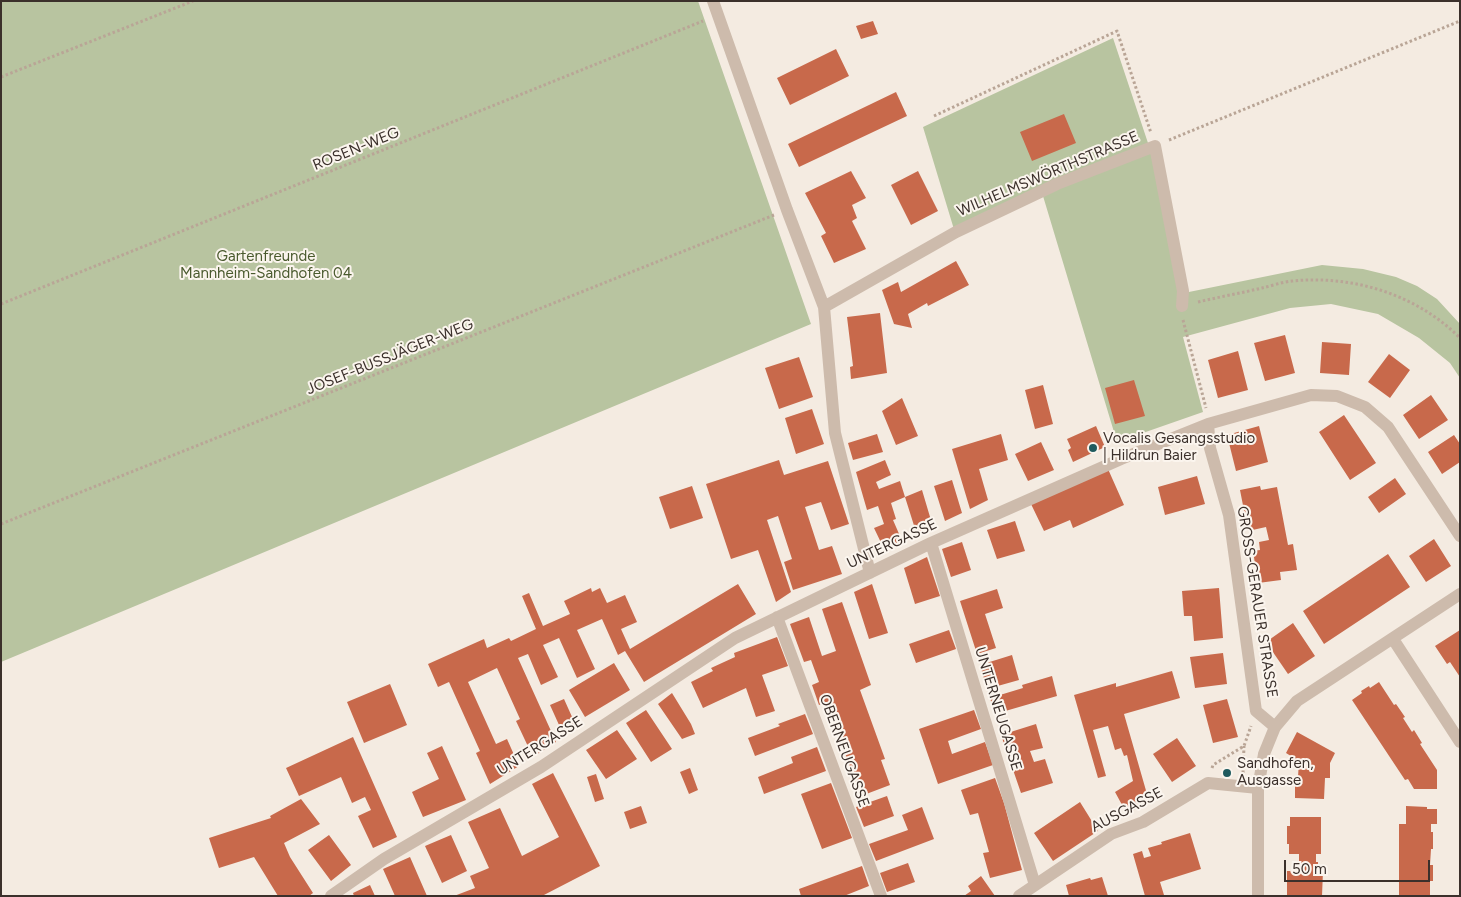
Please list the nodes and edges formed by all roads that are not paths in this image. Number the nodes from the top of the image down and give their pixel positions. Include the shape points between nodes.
1 (713, 1) edge
2 (1182, 306) road end
3 (824, 307) junction
4 (1208, 424) junction
5 (1460, 536) edge
6 (931, 543) junction
7 (870, 573) junction
8 (1460, 594) edge
9 (777, 617) junction
10 (1392, 639) junction
11 (1274, 727) junction
12 (1460, 742) edge
13 (1258, 788) junction
14 (1035, 885) junction
15 (331, 896) edge
16 (881, 896) edge
17 (1020, 896) edge
18 (1258, 896) edge

1 - 3 street
2 - 3 street, WILHELMSWÖRTHSTRASSE via 1183,291 1155,146 1057,184 956,232
3 - 7 street via 835,433
4 - 5 street, UNTERGASSE via 1312,395 1337,396 1365,407 1388,427
4 - 6 street, UNTERGASSE
4 - 11 street, GROSS-GERAUER STRASSE via 1210,448 1229,515 1256,711
6 - 7 street, UNTERGASSE
6 - 14 street, UNTERNEUGASSE
7 - 9 street, UNTERGASSE
8 - 10 street
9 - 15 street, UNTERGASSE via 735,638 541,766 384,859
9 - 16 street, OBERNEUGASSE
10 - 11 street via 1297,701
10 - 12 street
11 - 13 street via 1264,754
13 - 14 street, AUSGASSE via 1208,784 1143,822 1111,834
13 - 18 street
14 - 17 street, AUSGASSE

